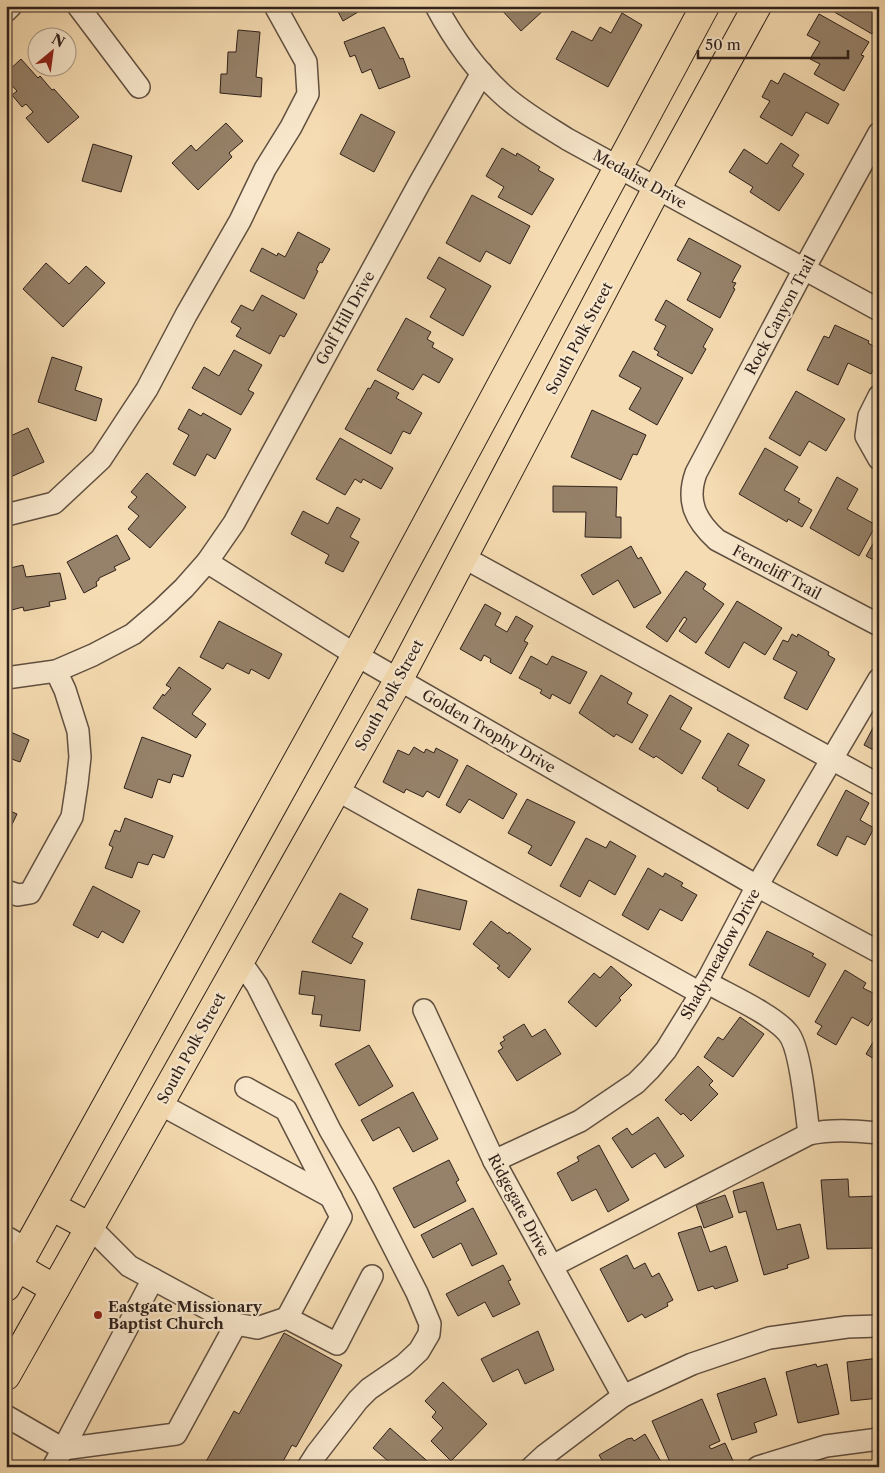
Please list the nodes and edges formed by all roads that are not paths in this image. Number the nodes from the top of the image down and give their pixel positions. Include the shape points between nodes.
1 (11, 6) edge
2 (78, 6) edge
3 (275, 6) edge
4 (436, 6) edge
5 (705, 6) edge
6 (758, 6) edge
7 (6, 11) edge
8 (482, 73) junction
9 (140, 87) dead end
10 (879, 133) edge
11 (618, 166) junction
12 (657, 188) junction
13 (804, 270) junction
14 (879, 310) edge
15 (879, 396) edge
16 (879, 459) edge
17 (692, 501) joint
18 (6, 515) edge
19 (463, 557) junction
20 (207, 562) junction
21 (879, 625) edge
22 (356, 655) junction
23 (56, 670) junction
24 (6, 678) edge
25 (399, 679) junction
26 (879, 679) edge
27 (832, 759) junction
28 (879, 785) edge
29 (337, 790) junction
30 (757, 886) junction
31 (6, 891) edge
32 (879, 952) edge
33 (240, 961) junction
34 (703, 988) junction
35 (424, 1010) dead end
36 (246, 1088) dead end
37 (160, 1104) junction
38 (879, 1133) edge
39 (809, 1134) junction
40 (494, 1161) junction
41 (331, 1197) junction
42 (51, 1206) junction
43 (90, 1227) junction
44 (13, 1261) edge
45 (552, 1266) junction
46 (372, 1276) dead end
47 (153, 1280) junction
48 (55, 1289) junction
49 (287, 1318) junction
50 (236, 1324) junction
51 (879, 1326) edge
52 (6, 1376) edge
53 (623, 1396) junction
54 (6, 1416) edge
55 (879, 1439) edge
56 (58, 1458) edge
57 (308, 1467) edge
58 (532, 1467) edge
59 (758, 1467) edge

1 - 7 street
2 - 9 street
3 - 18 street via 306,62 308,94 291,127 265,169 240,221 147,389 101,459 54,503
4 - 8 street, Medalist Drive via 460,46
5 - 11 main road
6 - 12 main road, South Polk Street
8 - 11 street, Medalist Drive via 532,117
8 - 20 street, Golf Hill Drive via 234,523
10 - 13 street, Rock Canyon Trail
11 - 12 street, Medalist Drive
11 - 22 main road
12 - 13 street, Medalist Drive
12 - 19 main road, South Polk Street
13 - 14 street, Medalist Drive
13 - 17 street, Rock Canyon Trail via 696,472 691,486
15 - 16 street via 869,416 866,436
17 - 21 street, Ferncliff Trail via 697,516 717,540
19 - 25 main road, South Polk Street
19 - 27 street
20 - 22 street, Golden Trophy Drive
20 - 23 street via 184,588 133,634
22 - 25 street, Golden Trophy Drive
22 - 42 main road
23 - 24 street
23 - 31 street via 78,731 80,757 72,817 30,893 18,895
25 - 29 main road, South Polk Street
25 - 30 street, Golden Trophy Drive
26 - 27 street, Shadymeadow Drive
27 - 28 street
27 - 30 street, Shadymeadow Drive
29 - 33 main road, South Polk Street
29 - 34 street
30 - 32 street, Golden Trophy Drive
30 - 34 street, Shadymeadow Drive
33 - 37 main road, South Polk Street
33 - 57 street via 257,985 330,1130 365,1191 430,1324 429,1334 418,1351 358,1400
34 - 39 street via 777,1022 789,1033 796,1047
34 - 40 street, Shadymeadow Drive via 666,1050 636,1083 580,1121
35 - 40 street, Ridgegate Drive
36 - 41 street via 286,1110
37 - 41 street
37 - 43 main road, South Polk Street
38 - 39 street via 828,1130
39 - 45 street
40 - 45 street, Ridgegate Drive
41 - 49 street via 341,1217
42 - 43 main road
42 - 44 main road
43 - 47 street via 129,1266
43 - 48 main road, South Polk Street
44 - 48 main road
45 - 53 street, Ridgegate Drive
46 - 49 street via 337,1344
47 - 50 street
47 - 56 street
48 - 52 main road, South Polk Street
49 - 50 street via 257,1328
50 - 56 street via 176,1434
51 - 53 street via 769,1338 692,1364
53 - 58 street
54 - 56 street
55 - 59 street via 826,1446

